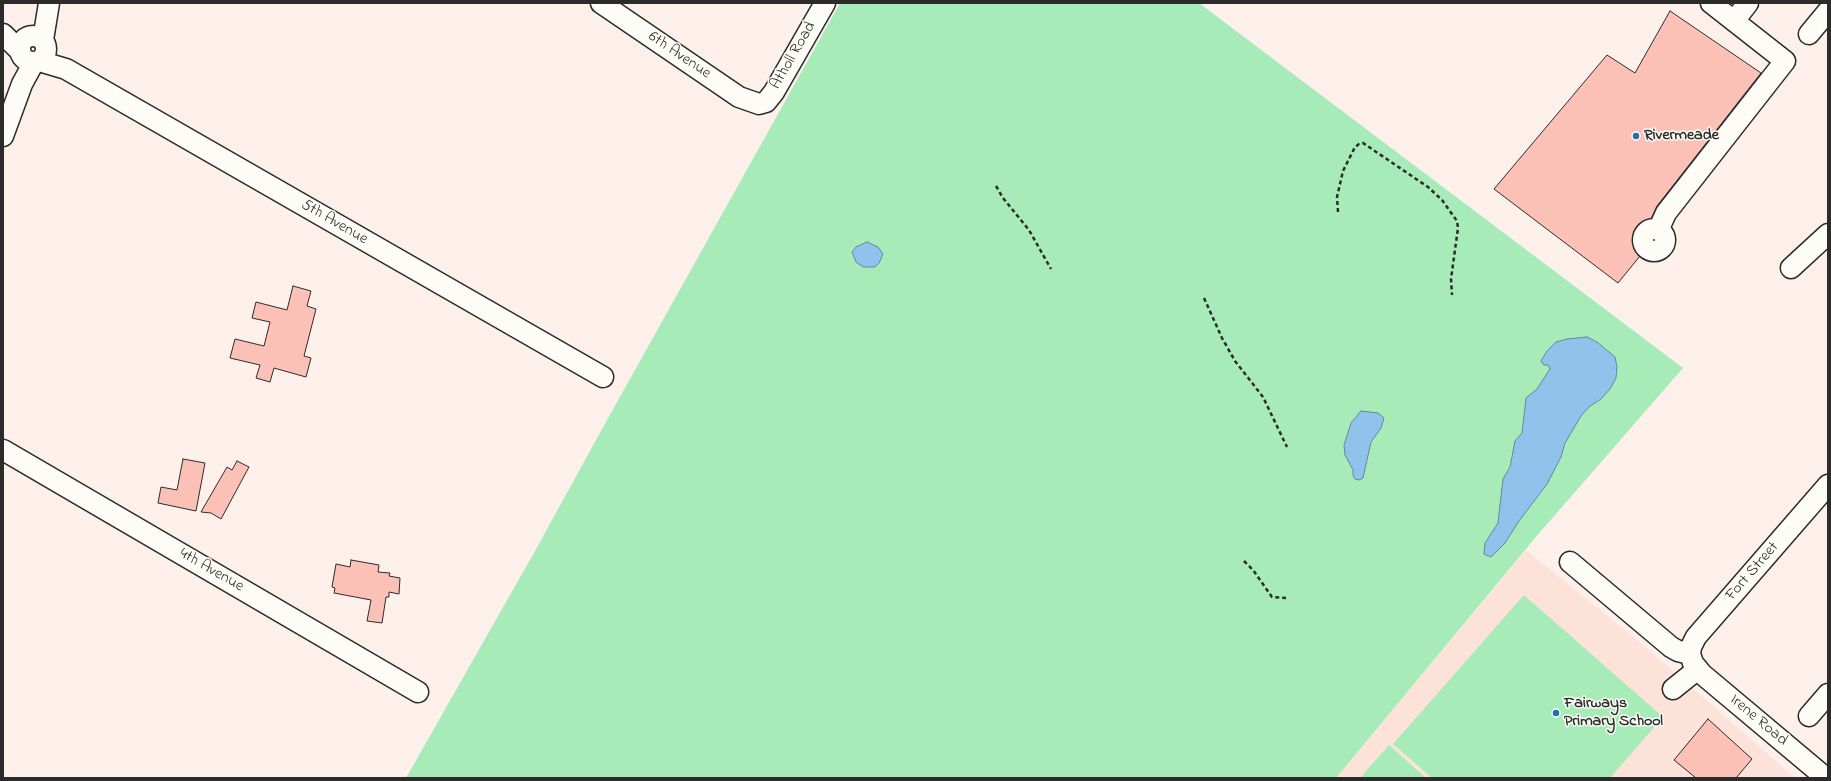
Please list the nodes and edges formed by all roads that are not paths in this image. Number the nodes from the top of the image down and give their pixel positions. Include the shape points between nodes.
1 (601, 3) edge
2 (825, 3) edge
3 (1711, 3) edge
4 (1748, 3) edge
5 (48, 6) edge
6 (1828, 11) edge
7 (1734, 21) junction
8 (3, 31) edge
9 (3, 34) edge
10 (1809, 34) dead end
11 (32, 49) junction
12 (759, 104) joint
13 (3, 136) edge
14 (1660, 231) dead end
15 (1828, 234) edge
16 (1791, 268) dead end
17 (603, 377) dead end
18 (3, 450) edge
19 (1828, 485) edge
20 (1570, 562) dead end
21 (1694, 662) junction
22 (1673, 689) dead end
23 (418, 692) dead end
24 (1828, 694) edge
25 (1809, 716) dead end
26 (1826, 778) edge

1 - 12 street, 6th Avenue via 739,97
2 - 12 street, Atholl Road via 774,92 766,102
3 - 7 street
4 - 7 street
5 - 11 street
6 - 10 street
7 - 14 street via 1785,61 1666,213
8 - 11 street, 5th Avenue
9 - 11 street, 5th Avenue
11 - 13 street
11 - 17 street, 5th Avenue
15 - 16 street
18 - 23 street, 4th Avenue
19 - 21 street, Fort Street via 1696,637 1691,646
20 - 21 street via 1671,647
21 - 22 street
21 - 26 street, Irene Road
24 - 25 street

